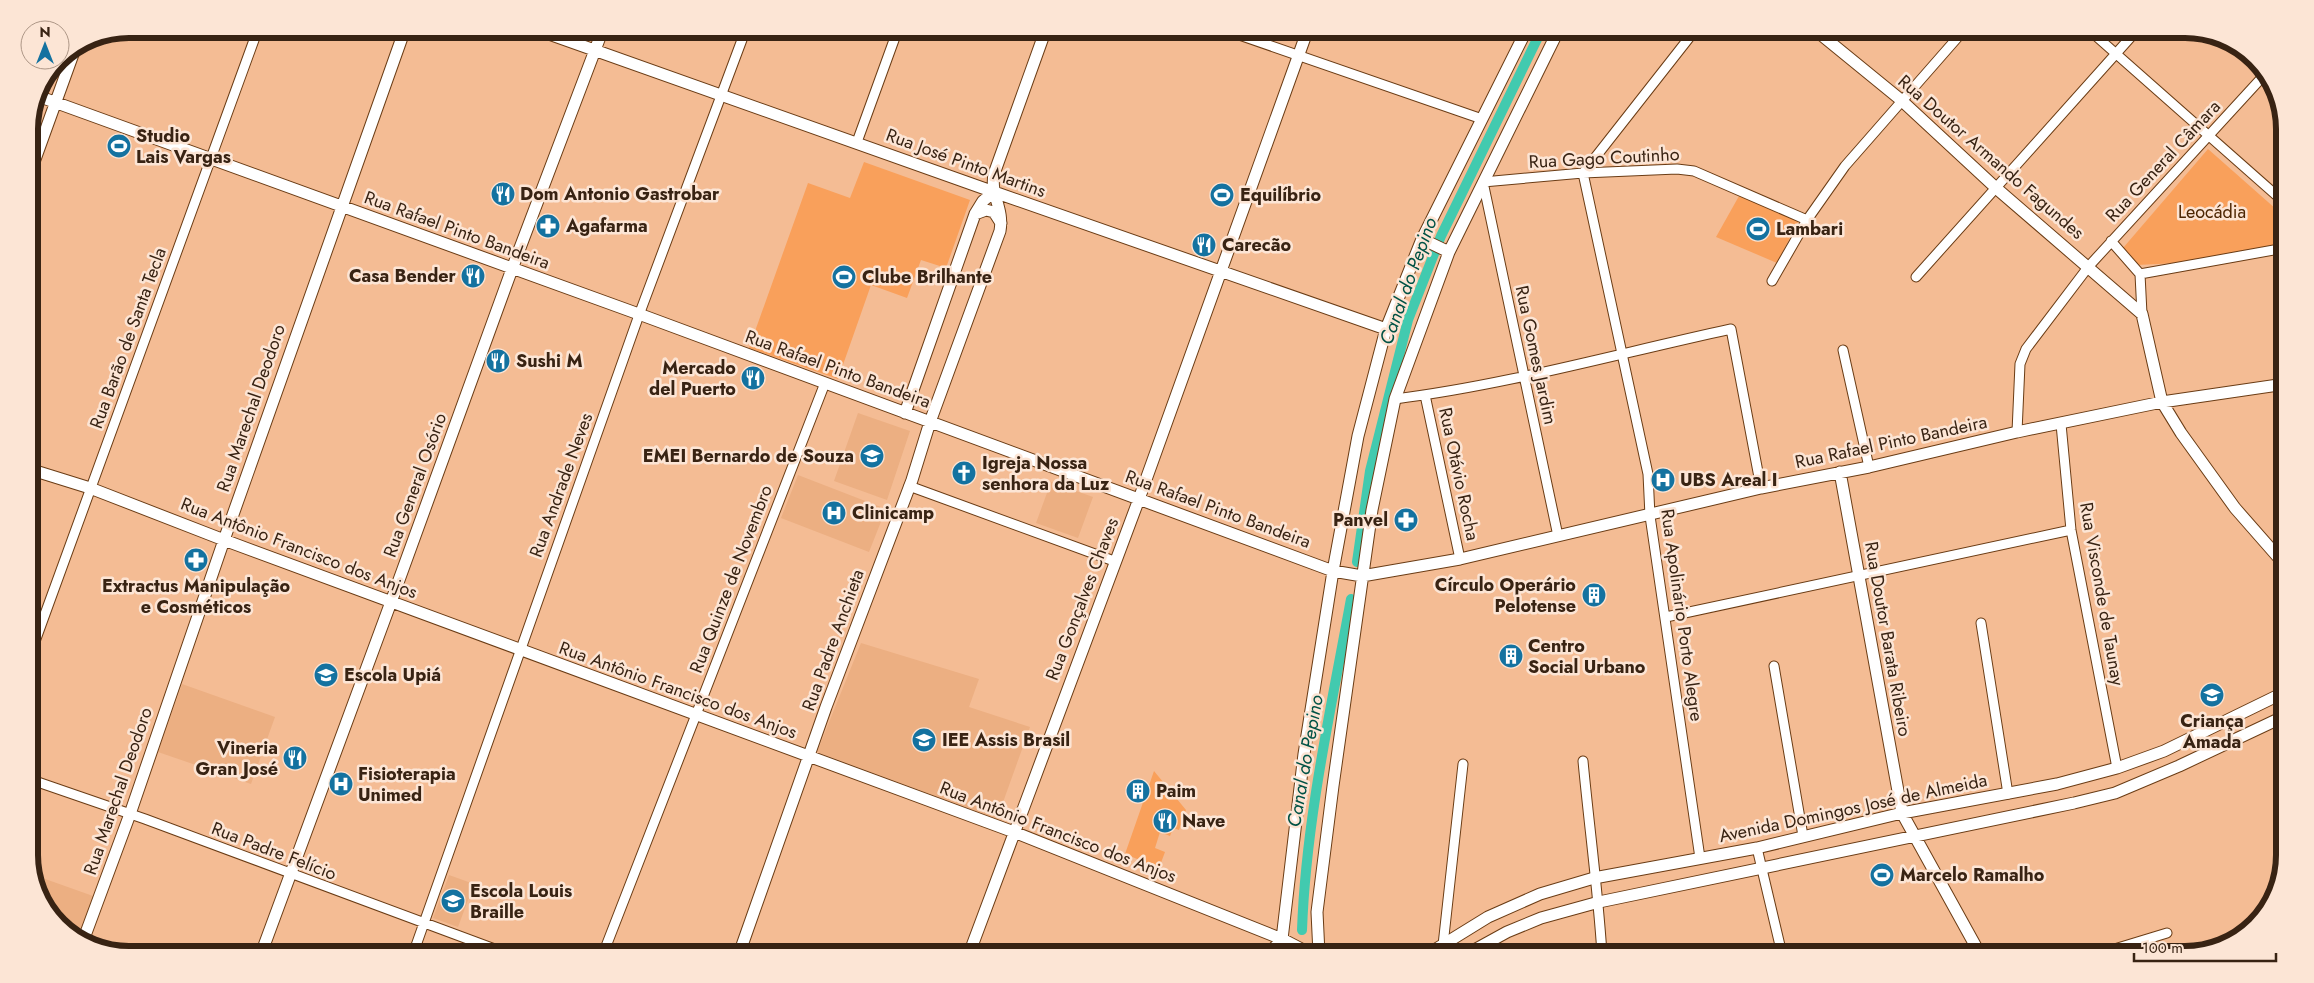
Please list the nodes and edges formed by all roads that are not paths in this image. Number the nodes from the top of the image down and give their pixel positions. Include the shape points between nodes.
1 (255, 38) edge
2 (402, 38) edge
3 (561, 38) edge
4 (600, 38) edge
5 (743, 38) edge
6 (895, 38) edge
7 (1043, 38) edge
8 (1249, 38) edge
9 (1305, 38) edge
10 (1522, 38) edge
11 (1555, 38) edge
12 (1689, 38) edge
13 (1825, 38) edge
14 (1957, 38) edge
15 (2098, 38) edge
16 (2130, 38) edge
17 (595, 50) junction
18 (2116, 54) junction
19 (1299, 55) junction
20 (72, 57) edge
21 (2261, 78) edge
22 (721, 94) junction
23 (43, 98) edge
24 (1901, 100) junction
25 (55, 102) junction
26 (1482, 119) junction
27 (2209, 136) junction
28 (857, 142) junction
29 (38, 150) edge
30 (212, 159) junction
31 (1583, 173) junction
32 (1483, 182) junction
33 (1996, 188) junction
34 (994, 192) junction
35 (2276, 195) edge
36 (341, 206) junction
37 (975, 214) junction
38 (1807, 220) junction
39 (1001, 223) junction
40 (1425, 240) junction
41 (2111, 241) junction
42 (2276, 250) edge
43 (1446, 251) junction
44 (2089, 266) junction
45 (512, 269) junction
46 (1221, 270) junction
47 (2140, 274) junction
48 (1916, 277) dead end
49 (1772, 280) dead end
50 (639, 314) junction
51 (2142, 314) junction
52 (1386, 329) junction
53 (1843, 350) dead end
54 (1622, 352) junction
55 (1524, 375) junction
56 (825, 383) junction
57 (2276, 385) edge
58 (1425, 395) junction
59 (1395, 399) junction
60 (2162, 402) junction
61 (905, 412) junction
62 (930, 422) junction
63 (2061, 424) junction
64 (2017, 432) junction
65 (1869, 467) junction
66 (38, 472) edge
67 (1840, 472) junction
68 (909, 486) junction
69 (90, 488) junction
70 (1761, 488) junction
71 (1139, 499) junction
72 (1650, 516) junction
73 (2071, 530) junction
74 (1558, 536) junction
75 (224, 540) junction
76 (2276, 555) edge
77 (1460, 559) junction
78 (1114, 561) junction
79 (1333, 571) junction
80 (1362, 576) junction
81 (1858, 577) junction
82 (392, 602) junction
83 (1666, 616) junction
84 (1980, 623) dead end
85 (38, 633) edge
86 (519, 650) junction
87 (1774, 666) dead end
88 (2276, 696) edge
89 (696, 714) junction
90 (2276, 720) edge
91 (809, 757) junction
92 (1583, 761) dead end
93 (1463, 764) dead end
94 (2117, 768) junction
95 (38, 782) edge
96 (2008, 794) junction
97 (1902, 813) junction
98 (130, 814) junction
99 (1014, 832) junction
100 (1915, 835) junction
101 (1803, 836) junction
102 (1757, 848) junction
103 (1700, 858) junction
104 (1762, 868) junction
105 (290, 875) junction
106 (1594, 878) junction
107 (1599, 902) junction
108 (424, 923) junction
109 (2168, 933) dead end
110 (85, 934) edge
111 (1282, 939) junction
112 (1443, 945) joint
113 (263, 946) edge
114 (416, 946) edge
115 (486, 946) edge
116 (606, 946) edge
117 (741, 946) edge
118 (972, 946) edge
119 (1275, 946) edge
120 (1283, 946) edge
121 (1296, 946) edge
122 (1319, 946) edge
123 (1481, 946) edge
124 (1602, 946) edge
125 (1780, 946) edge
126 (1976, 946) edge
127 (2125, 946) edge

1 - 30 street, Rua Barão de Santa Tecla
2 - 36 street, Rua Marechal Deodoro
3 - 17 street, Rua José Pinto Martins
4 - 17 street, Rua General Osório
5 - 22 street, Rua Andrade Neves
6 - 28 street
7 - 34 street via 994,174
8 - 19 street
9 - 19 street, Rua Gonçalves Chaves
10 - 26 street
11 - 32 street
12 - 31 street
13 - 24 street, Rua Doutor Armando Fagundes
14 - 24 street
15 - 18 street
16 - 18 street
17 - 22 street, Rua José Pinto Martins
17 - 45 street, Rua General Osório
18 - 27 street
18 - 33 street
19 - 26 street
19 - 46 street, Rua Gonçalves Chaves
20 - 25 street
21 - 27 street, Rua General Câmara
22 - 28 street, Rua José Pinto Martins
22 - 50 street, Rua Andrade Neves
23 - 25 street, Rua Rafael Pinto Bandeira
24 - 33 street, Rua Doutor Armando Fagundes
24 - 38 street via 1845,166
25 - 29 street
25 - 30 street, Rua Rafael Pinto Bandeira
26 - 40 street
27 - 35 street
27 - 41 street, Rua General Câmara
28 - 34 street, Rua José Pinto Martins
30 - 36 street, Rua Rafael Pinto Bandeira
30 - 69 street, Rua Barão de Santa Tecla
31 - 32 street, Rua Gago Coutinho
31 - 38 street, Rua Gago Coutinho via 1694,171
31 - 54 street, Rua Apolinário Porto Alegre
32 - 43 street
32 - 55 street, Rua Gomes Jardim
33 - 44 street, Rua Doutor Armando Fagundes
33 - 48 street
34 - 37 street
34 - 39 street via 1000,206
34 - 46 street, Rua José Pinto Martins
36 - 45 street, Rua Rafael Pinto Bandeira
36 - 75 street, Rua Marechal Deodoro
37 - 39 street via 986,210 994,212
37 - 61 street
38 - 49 street
39 - 62 street, Rua Padre Anchieta
40 - 43 street
40 - 52 street
41 - 44 street, Rua General Câmara
41 - 47 street
42 - 47 street
43 - 59 street
44 - 51 street, Rua Doutor Armando Fagundes
44 - 64 street, Rua General Câmara via 2026,348 2020,364
45 - 50 street, Rua Rafael Pinto Bandeira
45 - 82 street, Rua General Osório
46 - 52 street, Rua José Pinto Martins
46 - 71 street, Rua Gonçalves Chaves
47 - 51 street
50 - 56 street, Rua Rafael Pinto Bandeira
50 - 86 street, Rua Andrade Neves
51 - 60 street
52 - 79 street via 1358,436
53 - 65 street
54 - 55 street
54 - 70 street via 1731,329
54 - 72 street, Rua Apolinário Porto Alegre via 1648,474
55 - 58 street
55 - 74 street, Rua Gomes Jardim
56 - 61 street, Rua Rafael Pinto Bandeira
56 - 89 street, Rua Quinze de Novembro
57 - 60 street, Rua Rafael Pinto Bandeira
58 - 59 street
58 - 77 street, Rua Otávio Rocha
59 - 80 street
60 - 63 street, Rua Rafael Pinto Bandeira
60 - 76 street via 2236,508
61 - 62 street, Rua Rafael Pinto Bandeira
62 - 68 street, Rua Padre Anchieta
62 - 71 street, Rua Rafael Pinto Bandeira
63 - 64 street, Rua Rafael Pinto Bandeira
63 - 73 street, Rua Visconde de Taunay
64 - 65 street, Rua Rafael Pinto Bandeira
65 - 67 street, Rua Rafael Pinto Bandeira
66 - 69 street, Rua Antônio Francisco dos Anjos
67 - 70 street, Rua Rafael Pinto Bandeira
67 - 81 street, Rua Doutor Barata Ribeiro
68 - 78 street
68 - 91 street, Rua Padre Anchieta
69 - 75 street, Rua Antônio Francisco dos Anjos
69 - 85 street, Rua Barão de Santa Tecla
70 - 72 street, Rua Rafael Pinto Bandeira
71 - 78 street, Rua Gonçalves Chaves
71 - 79 street, Rua Rafael Pinto Bandeira
72 - 74 street, Rua Rafael Pinto Bandeira
72 - 83 street, Rua Apolinário Porto Alegre
73 - 81 street
73 - 94 street, Rua Visconde de Taunay
74 - 77 street, Rua Rafael Pinto Bandeira
75 - 82 street, Rua Antônio Francisco dos Anjos
75 - 98 street, Rua Marechal Deodoro
77 - 80 street, Rua Rafael Pinto Bandeira
78 - 99 street, Rua Gonçalves Chaves
79 - 80 street, Rua Rafael Pinto Bandeira
79 - 111 street via 1304,754
80 - 122 street via 1317,912
81 - 83 street
81 - 97 street, Rua Doutor Barata Ribeiro
82 - 86 street, Rua Antônio Francisco dos Anjos
82 - 105 street, Rua General Osório
83 - 103 street, Rua Apolinário Porto Alegre
84 - 96 street
86 - 89 street, Rua Antônio Francisco dos Anjos
86 - 108 street, Rua Andrade Neves
87 - 101 street
88 - 94 street, Avenida Domingos José de Almeida via 2164,751
89 - 91 street, Rua Antônio Francisco dos Anjos
89 - 116 street, Rua Quinze de Novembro
90 - 100 street via 2115,793
91 - 99 street, Rua Antônio Francisco dos Anjos
91 - 117 street, Rua Padre Anchieta
92 - 106 street
93 - 112 street
94 - 96 street, Avenida Domingos José de Almeida
95 - 98 street, Rua Padre Felício
96 - 97 street, Avenida Domingos José de Almeida
97 - 100 street
97 - 101 street, Avenida Domingos José de Almeida
98 - 105 street, Rua Padre Felício
98 - 110 street, Rua Marechal Deodoro
99 - 111 street, Rua Antônio Francisco dos Anjos
99 - 118 street, Rua Gonçalves Chaves
100 - 104 street
100 - 126 street
101 - 102 street, Avenida Domingos José de Almeida
102 - 103 street, Avenida Domingos José de Almeida
102 - 104 street
103 - 106 street, Avenida Domingos José de Almeida
104 - 107 street
104 - 125 street
105 - 108 street, Rua Padre Felício
105 - 113 street, Rua General Osório
106 - 107 street
106 - 112 street, Avenida Domingos José de Almeida via 1513,905
107 - 123 street via 1541,918
107 - 124 street
108 - 114 street, Rua Andrade Neves
108 - 115 street, Rua Padre Felício
109 - 127 street
111 - 119 street
111 - 120 street
111 - 121 street, Rua Antônio Francisco dos Anjos

